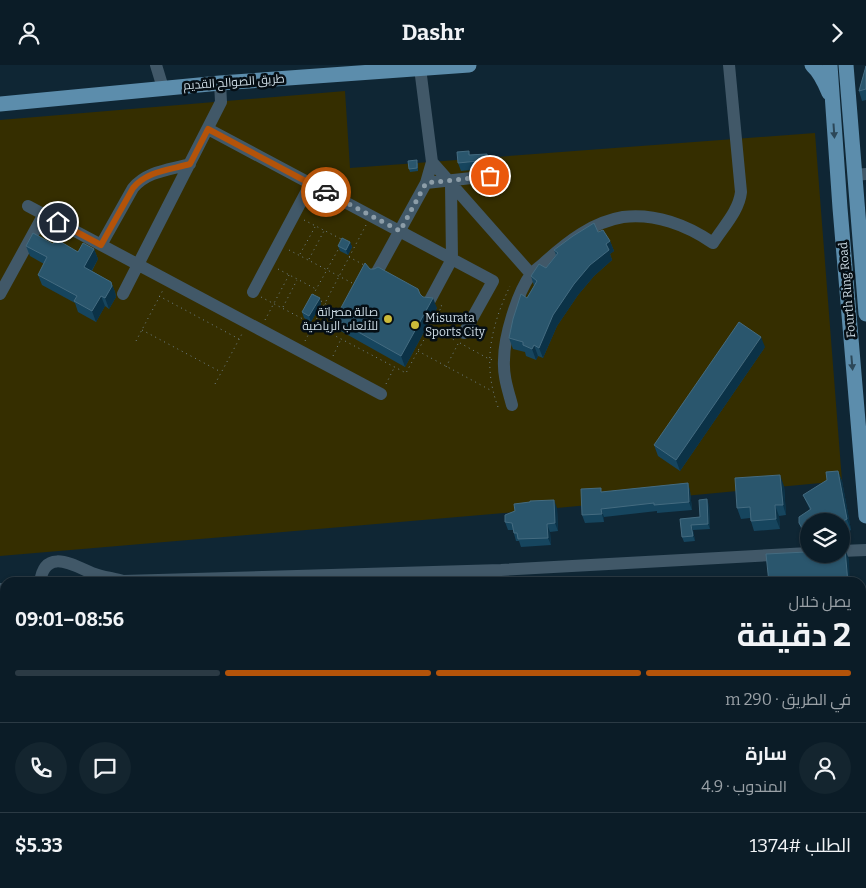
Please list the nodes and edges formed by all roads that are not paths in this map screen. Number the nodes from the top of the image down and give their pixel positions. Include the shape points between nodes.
1 (156, 65) edge
2 (469, 65) edge
3 (729, 65) edge
4 (812, 65) edge
5 (830, 65) edge
6 (846, 65) edge
7 (858, 65) edge
8 (420, 68) junction
9 (331, 70) edge
10 (220, 83) junction
11 (163, 88) junction
12 (848, 88) junction
13 (832, 101) junction
14 (0, 104) edge
15 (208, 129) junction
16 (432, 162) junction
17 (190, 164) junction
18 (861, 175) edge
19 (490, 176) dead end
20 (450, 182) junction
21 (311, 183) junction
22 (426, 183) junction
23 (28, 206) dead end
24 (44, 214) junction
25 (400, 231) junction
26 (101, 245) junction
27 (452, 259) junction
28 (137, 264) junction
29 (377, 272) edge
30 (531, 274) junction
31 (253, 292) road end
32 (0, 294) edge
33 (123, 294) dead end
34 (430, 300) edge
35 (866, 314) edge
36 (462, 338) road end
37 (381, 393) road end
38 (512, 405) dead end
39 (866, 516) edge
40 (866, 550) edge
41 (850, 551) edge
42 (800, 553) edge
43 (42, 577) edge
44 (106, 577) edge
45 (260, 577) edge

1 - 11 street
2 - 8 main road, طريق الصوالح القديم
3 - 30 street via 741,192 740,200 713,243 665,220 625,217 607,221 569,241
4 - 13 main road
5 - 13 main road, Fourth Ring Road
6 - 12 main road, Fourth Ring Road
7 - 12 main road
8 - 9 main road, طريق الصوالح القديم
8 - 16 street
9 - 10 main road, طريق الصوالح القديم
10 - 11 main road, طريق الصوالح القديم
10 - 15 street via 222,102
11 - 14 main road, طريق الصوالح القديم
12 - 18 main road, Fourth Ring Road
13 -> 39 main road, Fourth Ring Road
15 - 17 street
15 - 21 street
16 - 20 street
16 - 22 street
17 - 26 street via 146,176 139,181
17 - 28 street
18 - 35 main road, Fourth Ring Road
19 - 20 street
20 - 22 street
20 - 27 street
20 - 30 street
21 - 25 street
21 - 31 street
22 - 25 street
23 - 24 street
24 - 26 street
24 - 32 street
25 - 27 street
25 - 29 street
26 - 28 street
27 - 34 street
27 - 36 street via 493,281
28 - 33 street
28 - 37 street
30 - 38 street via 519,299 506,341 505,377
40 - 41 street
42 - 45 street via 501,570
43 - 44 street via 44,569 53,561 63,561

